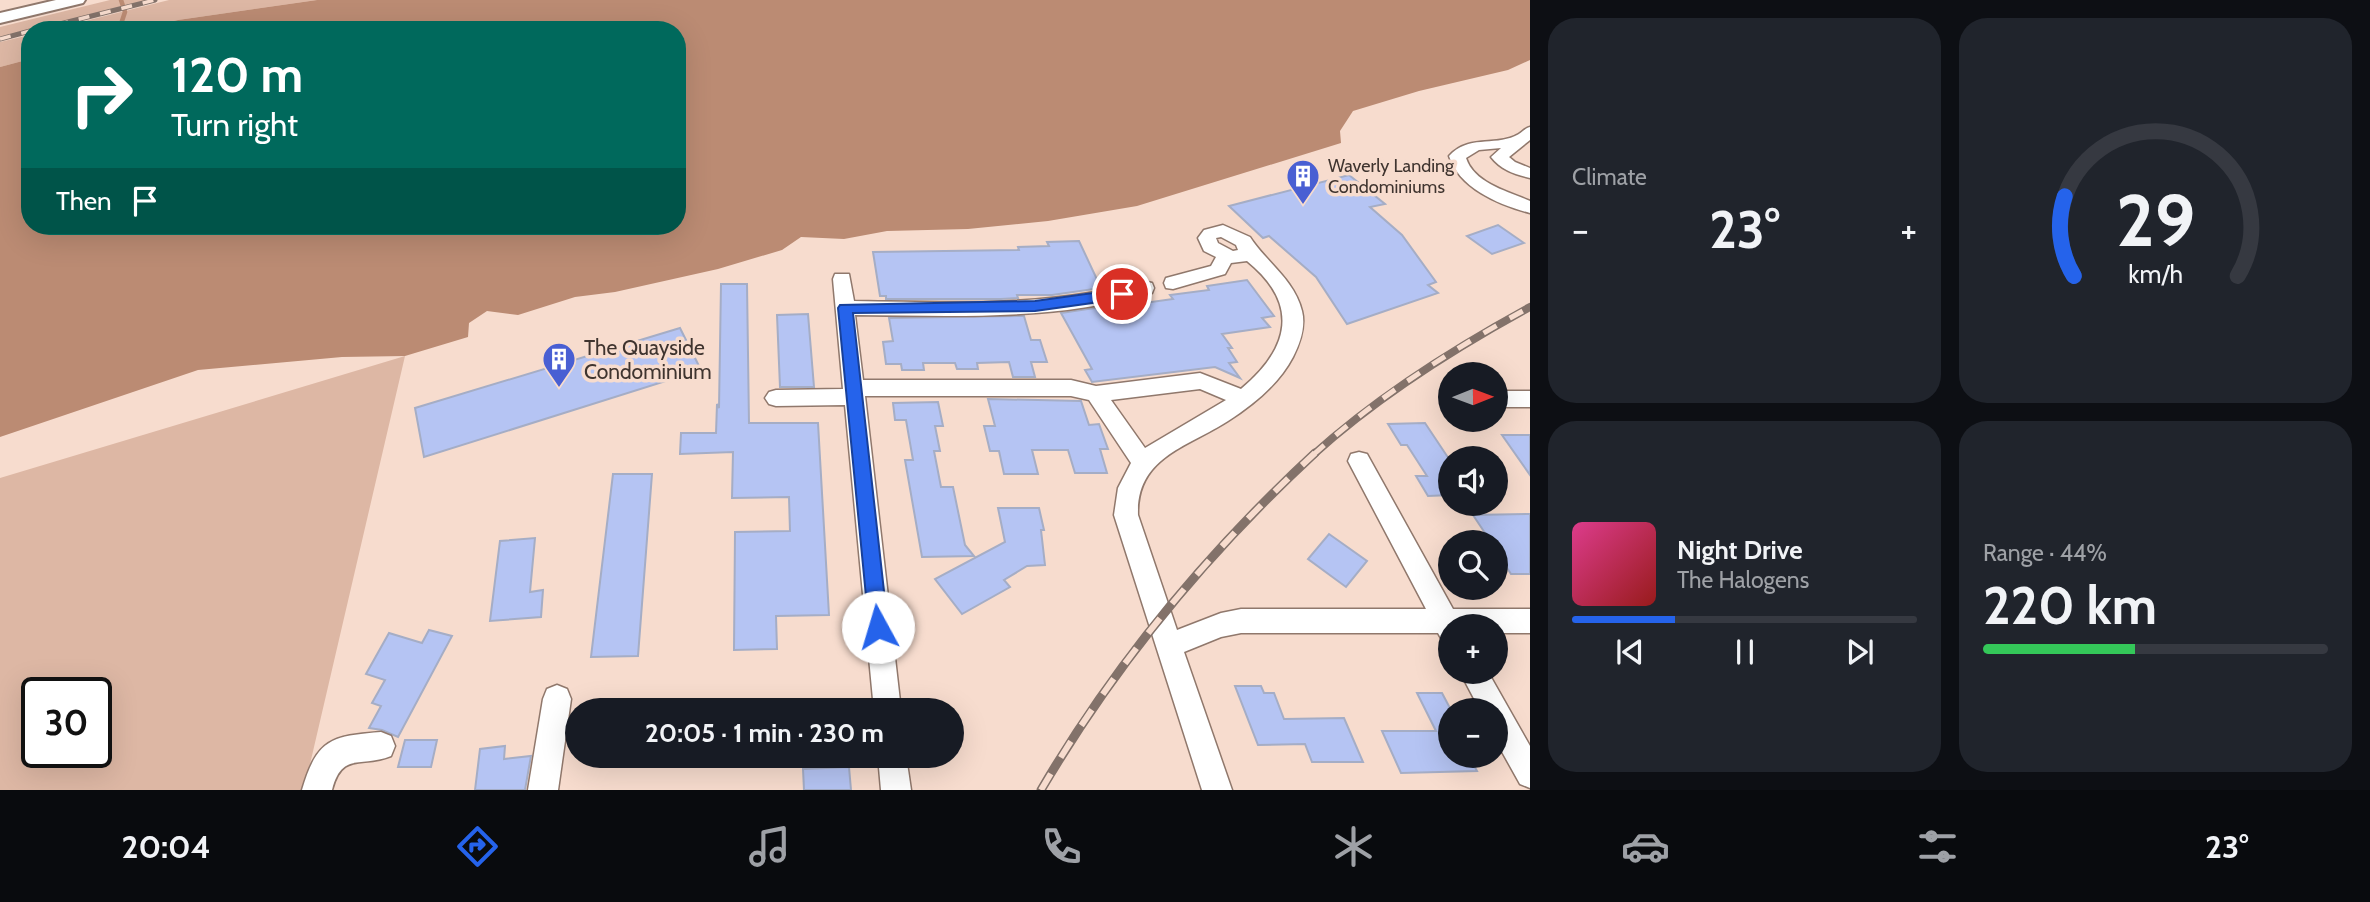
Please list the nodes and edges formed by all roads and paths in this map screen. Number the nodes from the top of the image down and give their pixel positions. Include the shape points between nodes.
1 (77, 0) edge
2 (0, 18) edge
3 (1523, 136) edge
4 (1530, 173) edge
5 (1530, 208) edge
6 (842, 279) dead end
7 (1173, 283) dead end
8 (1145, 288) dead end
9 (845, 308) junction
10 (854, 393) junction
11 (1096, 394) junction
12 (776, 398) dead end
13 (1508, 399) edge
14 (1530, 399) edge
15 (1242, 400) junction
16 (1359, 461) dead end
17 (1144, 463) junction
18 (1441, 614) edge
19 (1530, 621) edge
20 (1508, 623) edge
21 (1438, 627) edge
22 (1170, 645) junction
23 (886, 698) edge
24 (557, 699) dead end
25 (1508, 735) edge
26 (381, 746) dead end
27 (893, 768) edge
28 (1530, 774) edge
29 (317, 790) edge
30 (543, 790) edge
31 (895, 790) edge
32 (1217, 790) edge

1 - 2 main road
3 - 4 street via 1499,157
3 - 5 street via 1475,146 1457,156 1467,177
6 - 9 street
7 - 15 street via 1218,270 1236,254 1262,263 1281,285 1292,306 1294,331 1276,366
8 - 9 street via 1035,306
9 - 10 street
10 - 11 street via 1071,388
10 - 12 street
10 - 23 street
11 - 15 street via 1200,381
11 - 17 street
13 - 14 street
15 - 17 street via 1156,451
16 - 18 street
17 - 22 street via 1125,497 1126,515
19 - 20 street
21 - 22 street via 1241,621
22 - 32 street
24 - 30 street
25 - 28 street
26 - 29 street via 340,750 327,761
27 - 31 street

